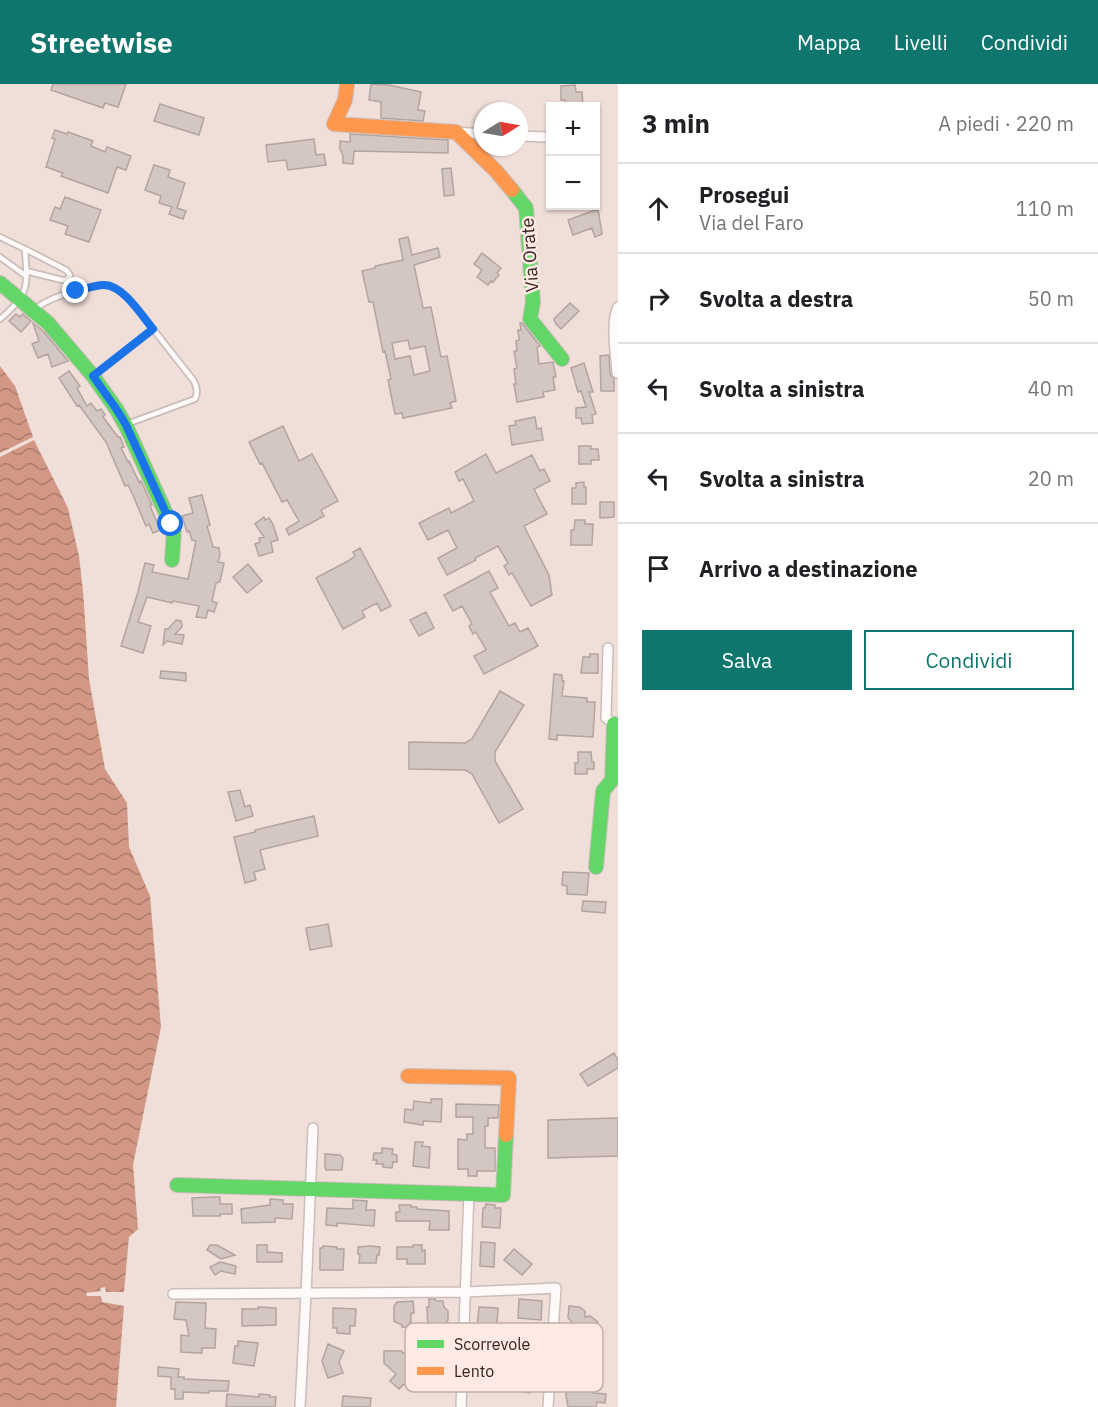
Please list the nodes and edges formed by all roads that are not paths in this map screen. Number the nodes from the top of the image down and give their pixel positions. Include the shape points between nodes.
1 (347, 84) edge
2 (456, 132) junction
3 (474, 133) edge
4 (528, 136) edge
5 (546, 137) edge
6 (0, 237) edge
7 (25, 249) junction
8 (0, 257) edge
9 (26, 273) junction
10 (0, 283) edge
11 (21, 299) junction
12 (618, 307) edge
13 (34, 310) junction
14 (0, 319) edge
15 (153, 329) junction
16 (617, 351) edge
17 (562, 359) dead end
18 (617, 374) edge
19 (93, 376) junction
20 (126, 425) junction
21 (172, 560) dead end
22 (608, 648) dead end
23 (616, 724) edge
24 (596, 867) dead end
25 (408, 1076) dead end
26 (313, 1128) dead end
27 (177, 1185) dead end
28 (310, 1189) junction
29 (469, 1194) junction
30 (466, 1292) junction
31 (173, 1294) dead end
32 (306, 1294) junction
33 (465, 1323) edge
34 (554, 1323) edge
35 (462, 1392) edge
36 (549, 1392) edge
37 (300, 1407) edge
38 (461, 1407) edge
39 (548, 1407) edge

1 - 2 street via 345,100 333,124
2 - 3 street
2 - 17 street, Via Orate via 496,171 526,208 533,302 530,320
4 - 5 street
6 - 7 lane
7 - 9 lane
7 - 9 lane via 70,275 62,280
8 - 9 lane
9 - 11 lane
10 - 11 street
11 - 13 street
11 - 14 lane
12 - 16 street via 614,325
13 - 15 lane via 57,297 107,285 127,297
13 - 19 street
15 - 19 lane
15 - 20 lane via 194,381 197,396 191,402
16 - 18 street
19 - 20 street
20 - 21 street via 174,531
22 - 23 street via 606,718
23 - 24 street via 612,780 603,791
25 - 29 street via 509,1078 503,1195
26 - 28 street
27 - 28 street
28 - 29 street
28 - 32 street
29 - 30 street
30 - 32 street
30 - 33 street
30 - 34 street via 556,1288
31 - 32 street
32 - 37 street
35 - 38 street
36 - 39 street

